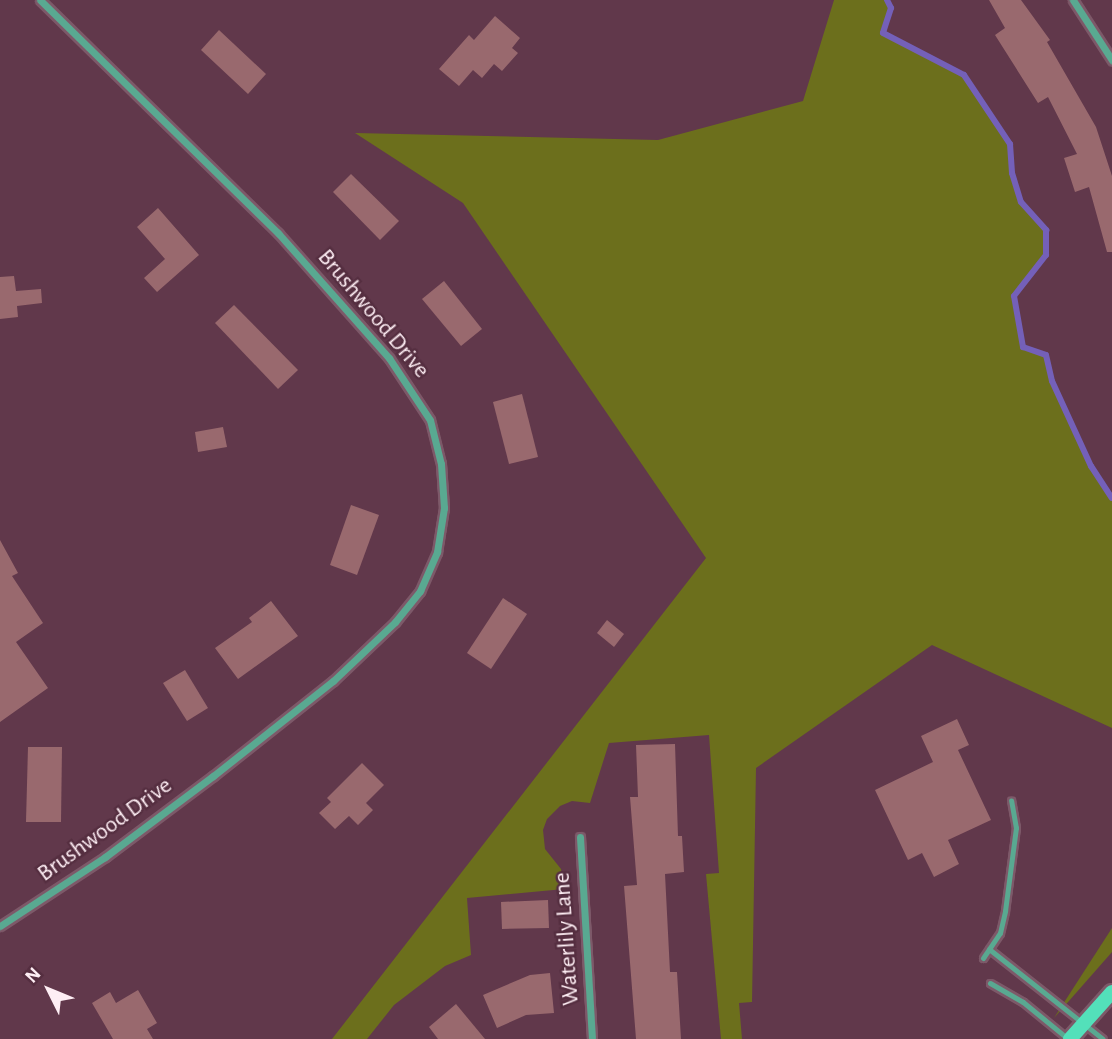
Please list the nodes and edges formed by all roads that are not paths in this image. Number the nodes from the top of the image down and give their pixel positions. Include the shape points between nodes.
1 (40, 0) edge
2 (1073, 0) edge
3 (1112, 60) edge
4 (1011, 800) dead end
5 (579, 837) dead end
6 (0, 926) edge
7 (989, 949) junction
8 (983, 958) dead end
9 (990, 984) dead end
10 (1112, 992) edge
11 (1084, 1023) junction
12 (592, 1039) edge
13 (1069, 1039) edge
14 (1104, 1039) edge

1 - 6 street, Brushwood Drive via 230,183 389,358 430,420 441,464 444,508 437,552 419,591 395,622 333,681 105,857
2 - 3 street
4 - 7 lane via 1016,816 1014,855 1000,933
5 - 12 street, Waterlily Lane
7 - 8 lane
7 - 11 lane
9 - 13 lane via 1023,1002
10 - 11 main road
11 - 13 main road
11 - 14 lane

